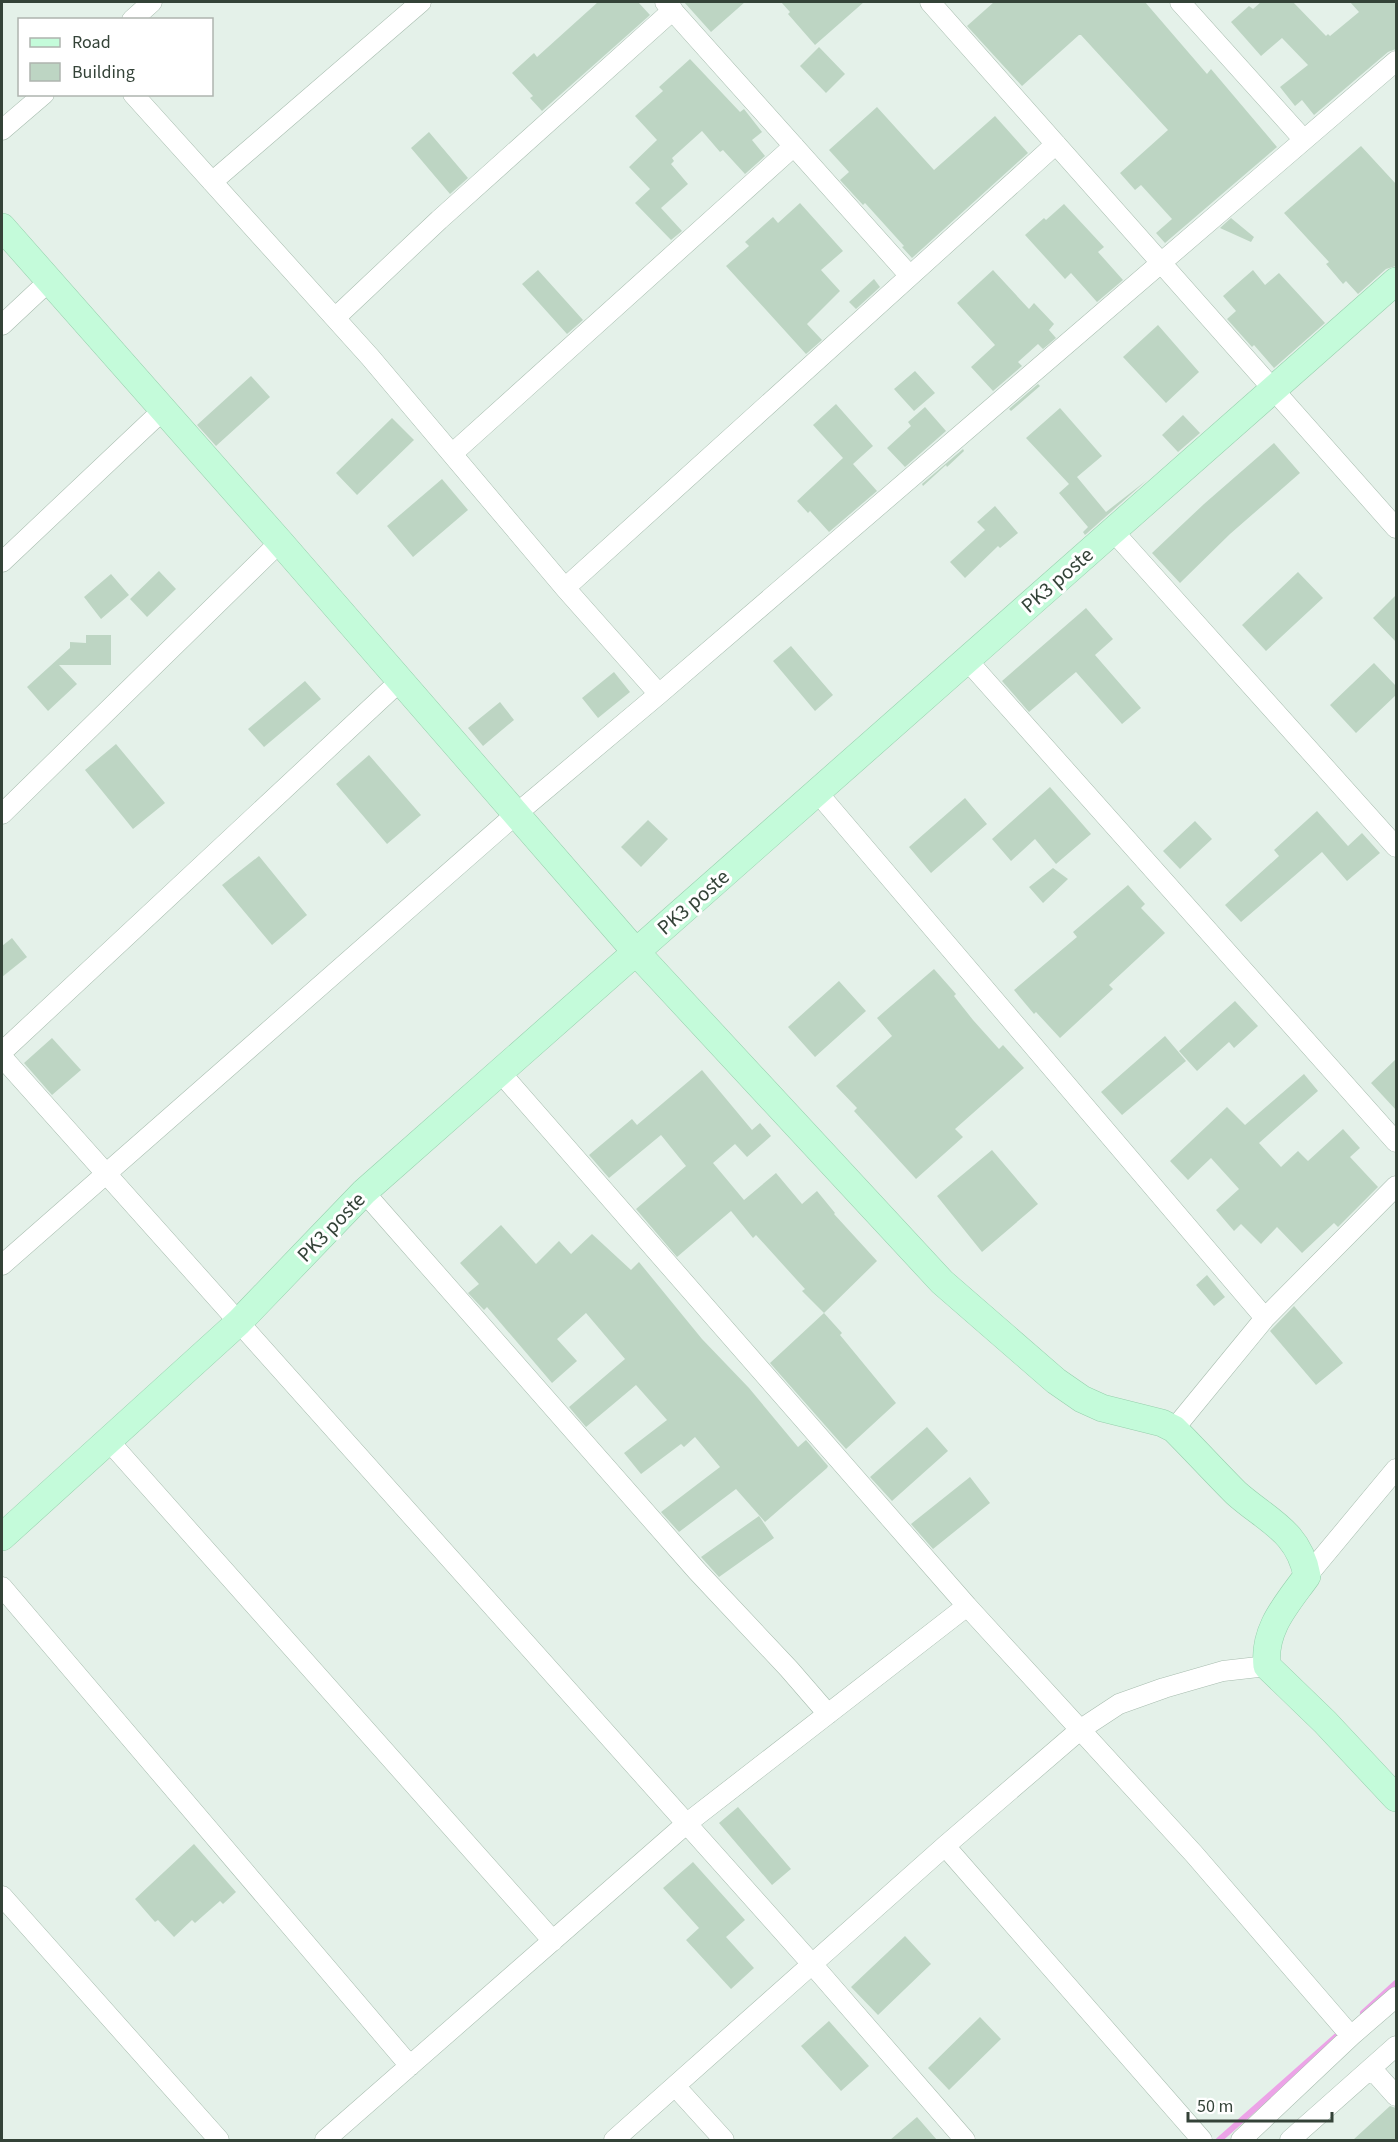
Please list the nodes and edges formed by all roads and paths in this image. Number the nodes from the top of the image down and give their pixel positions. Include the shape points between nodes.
1 (152, 2) edge
2 (421, 2) edge
3 (930, 2) edge
4 (1184, 3) edge
5 (669, 6) edge
6 (134, 18) edge
7 (1396, 61) edge
8 (42, 96) edge
9 (135, 96) edge
10 (2, 130) edge
11 (1304, 140) junction
12 (1056, 144) junction
13 (794, 146) junction
14 (212, 182) junction
15 (2, 227) edge
16 (1162, 263) junction
17 (910, 276) junction
18 (49, 281) junction
19 (1396, 281) edge
20 (335, 318) junction
21 (2, 325) edge
22 (1274, 389) junction
23 (163, 410) junction
24 (453, 453) junction
25 (1396, 528) edge
26 (1113, 531) junction
27 (280, 543) junction
28 (2, 562) edge
29 (566, 588) junction
30 (967, 660) junction
31 (399, 682) junction
32 (659, 694) junction
33 (817, 792) junction
34 (2, 814) edge
35 (515, 815) junction
36 (1396, 847) edge
37 (636, 952) junction
38 (2, 1052) edge
39 (2, 1057) edge
40 (500, 1072) junction
41 (1396, 1142) edge
42 (105, 1174) junction
43 (1396, 1186) edge
44 (364, 1192) junction
45 (2, 1265) edge
46 (1264, 1318) junction
47 (239, 1322) junction
48 (1174, 1429) junction
49 (108, 1440) junction
50 (1396, 1469) edge
51 (2, 1536) edge
52 (1307, 1575) junction
53 (2, 1587) edge
54 (967, 1606) junction
55 (1267, 1666) junction
56 (828, 1714) junction
57 (1081, 1729) junction
58 (1396, 1798) edge
59 (686, 1824) junction
60 (945, 1846) junction
61 (2, 1896) edge
62 (553, 1941) junction
63 (812, 1964) junction
64 (1396, 1997) edge
65 (1351, 2036) junction
66 (1396, 2046) edge
67 (410, 2066) junction
68 (1371, 2068) junction
69 (675, 2086) junction
70 (1396, 2096) edge
71 (219, 2140) edge
72 (325, 2140) edge
73 (614, 2140) edge
74 (724, 2140) edge
75 (965, 2140) edge
76 (1203, 2140) edge
77 (1241, 2140) edge
78 (1290, 2140) edge

1 - 6 street
2 - 14 street
3 - 12 street
4 - 11 street
5 - 13 street
5 - 20 street
7 - 11 street
8 - 10 street
9 - 14 street
11 - 16 street
12 - 16 street
12 - 17 street
13 - 17 street
13 - 24 street
14 - 20 street
15 - 18 street
16 - 22 street
16 - 32 street
17 - 29 street
18 - 21 street
18 - 23 street
19 - 22 street, PK3 poste
20 - 24 street
22 - 25 street
22 - 26 street, PK3 poste
23 - 27 street
23 - 28 street
24 - 29 street
26 - 30 street, PK3 poste
26 - 36 street
27 - 31 street
27 - 34 street
29 - 32 street
30 - 33 street, PK3 poste
30 - 41 street
31 - 35 street
31 - 38 street
32 - 35 street
33 - 37 street, PK3 poste
33 - 46 street
35 - 37 street
35 - 42 street
37 - 40 street, PK3 poste
37 - 48 street via 942,1282 1082,1399
39 - 42 street
40 - 44 street, PK3 poste
40 - 54 street
42 - 45 street
42 - 47 street
43 - 46 street
44 - 47 street, PK3 poste
44 - 56 street
46 - 48 street
47 - 49 street, PK3 poste
47 - 59 street
48 - 52 street via 1239,1495 1283,1529 1297,1547
49 - 51 street, PK3 poste
49 - 62 street
50 - 52 street
52 - 55 street via 1270,1633
53 - 67 street
54 - 56 street
54 - 57 street
55 - 57 street via 1223,1671 1164,1688 1119,1704
55 - 58 street
56 - 59 street
57 - 60 street
57 - 65 street
59 - 62 street
59 - 63 street
60 - 63 street
60 - 76 street
61 - 71 street
62 - 67 street
63 - 69 street
63 - 75 street
64 - 65 street
65 - 77 street
66 - 68 street
67 - 72 street
68 - 70 street
68 - 78 street
69 - 73 street
69 - 74 street

